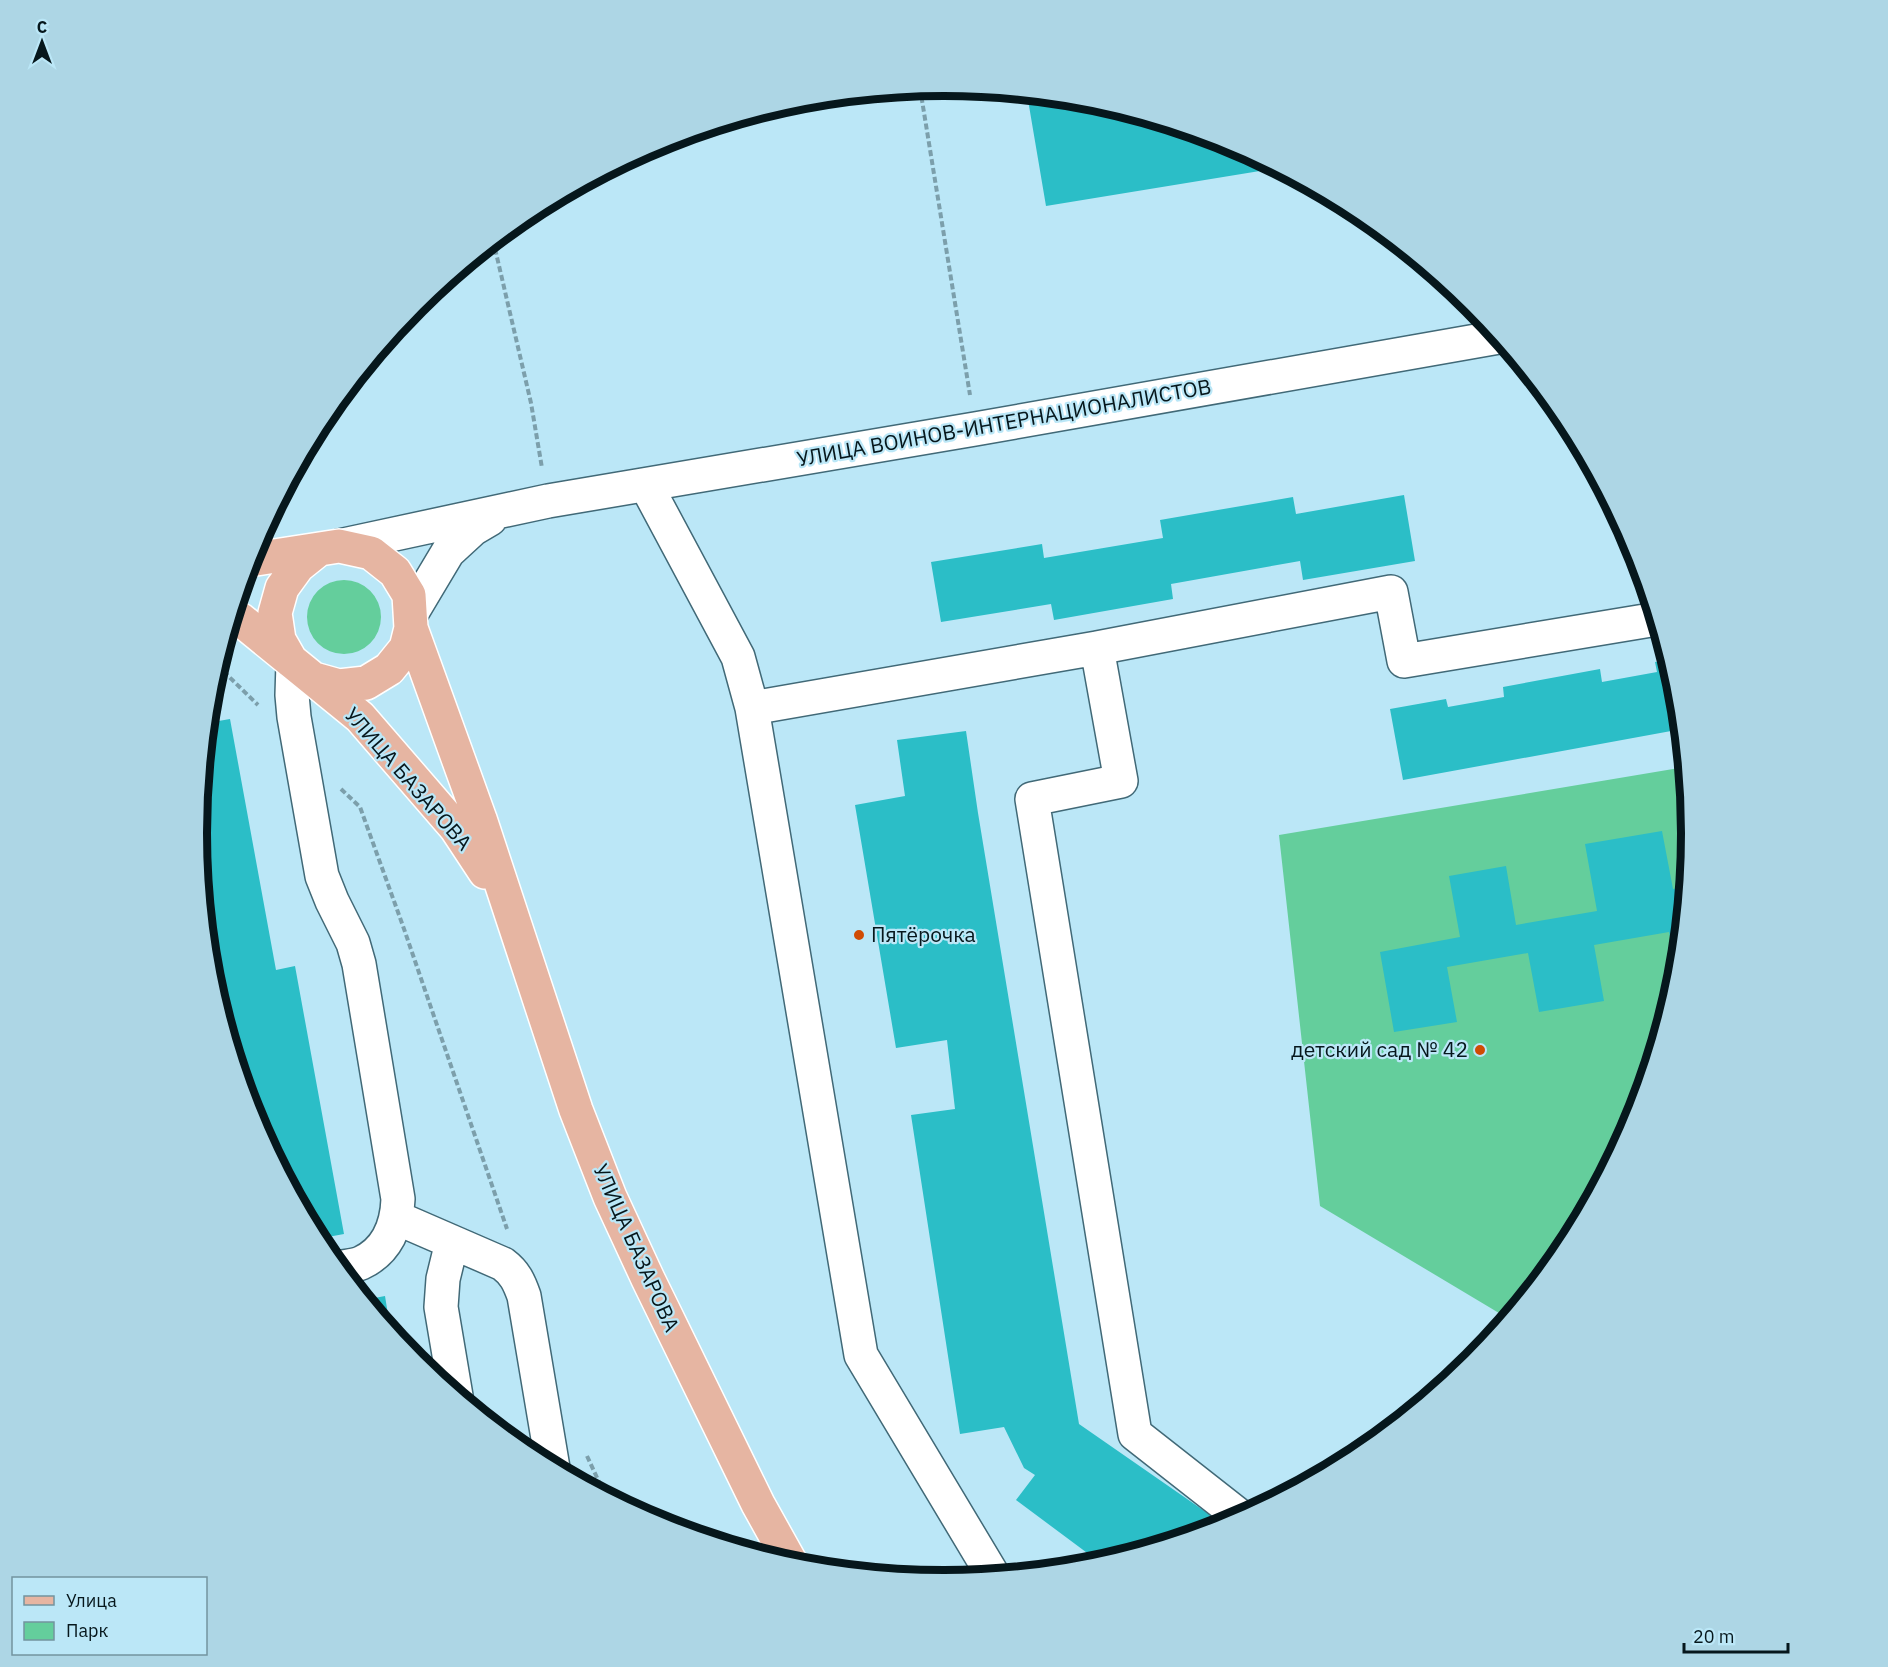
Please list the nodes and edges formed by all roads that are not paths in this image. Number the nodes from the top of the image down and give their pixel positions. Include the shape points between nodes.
1 (1490, 339) edge
2 (646, 485) junction
3 (508, 510) junction
4 (328, 548) junction
5 (260, 558) edge
6 (239, 619) edge
7 (1649, 620) edge
8 (411, 621) junction
9 (1097, 648) junction
10 (303, 671) junction
11 (752, 708) junction
12 (511, 918) junction
13 (397, 1218) junction
14 (452, 1242) junction
15 (348, 1266) edge
16 (454, 1384) edge
17 (551, 1458) edge
18 (1234, 1511) edge
19 (786, 1554) edge
20 (990, 1569) edge

1 - 2 street, УЛИЦА ВОИНОВ-ИНТЕРНАЦИОНАЛИСТОВ
2 - 3 street, УЛИЦА ВОИНОВ-ИНТЕРНАЦИОНАЛИСТОВ
2 - 11 street via 738,657
3 - 4 street
3 - 8 street via 472,529 448,552
4 - 5 main road, УЛИЦА БАЗАРОВА
4 - 8 main road, УЛИЦА БАЗАРОВА via 371,553 395,572 409,595
4 - 10 main road, УЛИЦА БАЗАРОВА via 298,566 282,588 275,613 279,640
6 - 10 main road, УЛИЦА БАЗАРОВА
7 - 9 street via 1404,661 1391,592
8 - 10 main road, УЛИЦА БАЗАРОВА via 406,648 389,669 366,682 339,686
8 - 12 main road, УЛИЦА БАЗАРОВА
9 - 11 street
9 - 18 street via 1121,781 1032,799 1135,1434
10 - 12 main road, УЛИЦА БАЗАРОВА via 360,717 456,828
10 - 13 street via 292,694 319,863 359,964 398,1199
11 - 20 street via 861,1355
12 - 19 main road, УЛИЦА БАЗАРОВА via 610,1197
13 - 14 street
13 - 15 street via 385,1245 360,1264
14 - 16 street via 441,1307
14 - 17 street via 503,1264 519,1281

